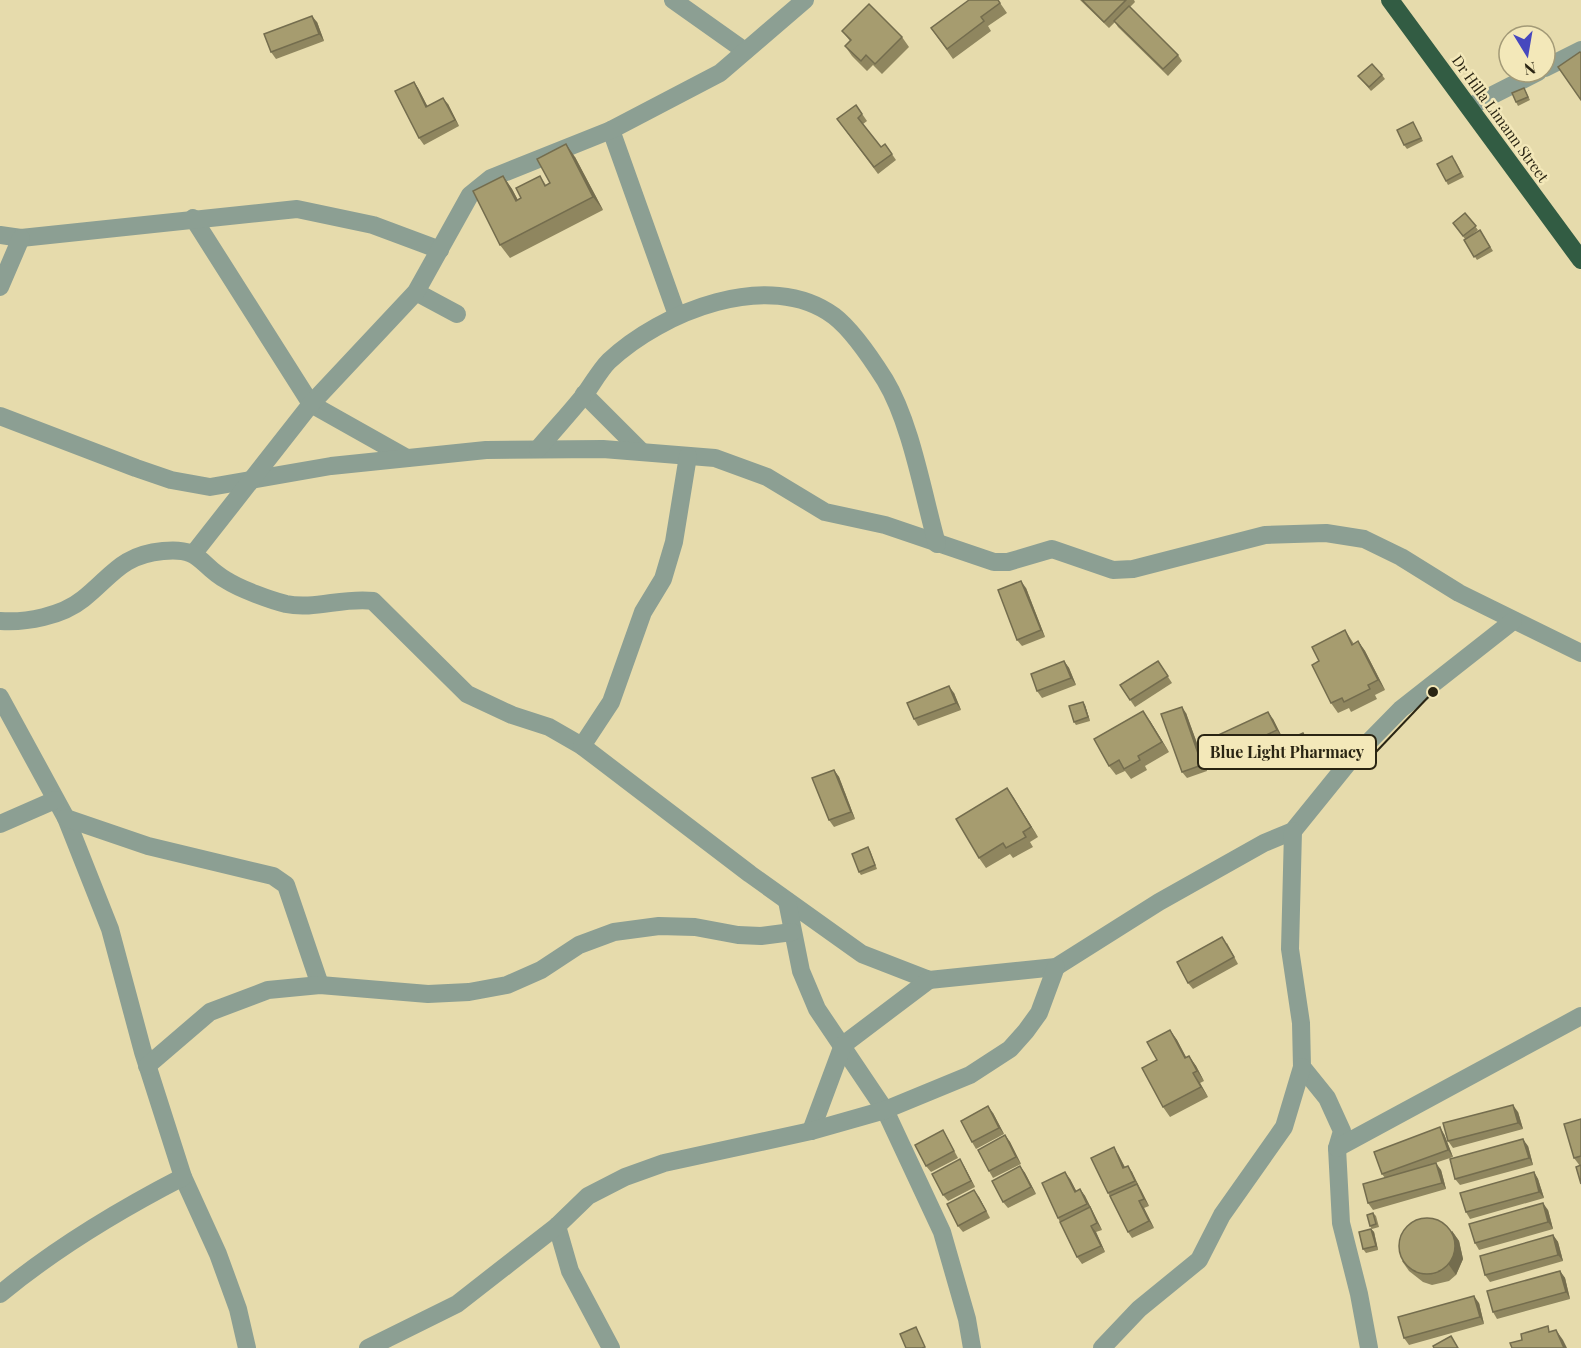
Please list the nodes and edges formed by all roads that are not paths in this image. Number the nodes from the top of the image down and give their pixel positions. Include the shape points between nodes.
1 (673, 0) edge
2 (805, 0) edge
3 (1390, 0) edge
4 (1581, 50) edge
5 (745, 51) junction
6 (1557, 62) edge
7 (1514, 84) edge
8 (1469, 107) junction
9 (611, 130) junction
10 (193, 218) junction
11 (0, 236) edge
12 (21, 238) junction
13 (440, 250) junction
14 (1581, 260) edge
15 (0, 287) edge
16 (416, 292) junction
17 (457, 314) dead end
18 (677, 315) junction
19 (584, 394) junction
20 (311, 404) junction
21 (0, 416) edge
22 (538, 449) junction
23 (642, 452) junction
24 (688, 456) junction
25 (407, 458) junction
26 (252, 480) junction
27 (937, 544) junction
28 (194, 553) junction
29 (0, 621) edge
30 (1513, 621) junction
31 (1581, 653) edge
32 (0, 697) edge
33 (582, 746) junction
34 (55, 800) junction
35 (66, 818) junction
36 (0, 824) edge
37 (1293, 831) junction
38 (787, 901) junction
39 (792, 932) junction
40 (1056, 967) junction
41 (929, 980) junction
42 (320, 985) junction
43 (1581, 1016) edge
44 (843, 1044) junction
45 (147, 1066) junction
46 (1302, 1067) junction
47 (885, 1110) junction
48 (811, 1131) junction
49 (1337, 1148) junction
50 (183, 1177) junction
51 (557, 1226) junction
52 (5, 1285) edge
53 (247, 1348) edge
54 (368, 1348) edge
55 (611, 1348) edge
56 (972, 1348) edge
57 (1102, 1348) edge
58 (1369, 1348) edge

1 - 5 street
2 - 5 street
3 - 8 highway, Dr Hilla Limann Street
4 - 6 street
5 - 9 street via 720,73
7 - 8 street
8 - 14 highway, Dr Hilla Limann Street
9 - 13 street via 490,178 470,195
9 - 18 street
10 - 12 street
10 - 13 street via 297,209 373,225
10 - 20 street
11 - 12 street
12 - 15 street
13 - 16 street
16 - 17 street
16 - 20 street
18 - 19 street via 609,362
18 - 27 street via 729,298 768,296 805,302 834,316 886,381 912,454
19 - 22 street
19 - 23 street
20 - 25 street
20 - 26 street
21 - 26 street via 171,480 210,487
22 - 23 street
22 - 25 street
23 - 24 street
24 - 27 street via 715,458 767,477 825,512 885,525
24 - 33 street via 674,542 663,579 643,612 611,702
25 - 26 street
26 - 28 street
27 - 30 street via 994,562 1008,562 1052,549 1113,570 1164,562 1265,535 1326,533 1364,539 1401,556
28 - 29 street via 163,551 132,558 82,600 56,613 16,622
28 - 33 street via 226,580 286,604 373,601 467,694 549,727
30 - 31 street
30 - 37 street via 1401,709 1348,763
32 - 34 street
33 - 38 street
34 - 35 street
34 - 36 street
35 - 42 street via 148,846 280,880 293,897
35 - 45 street via 110,929
37 - 40 street via 1159,902
37 - 46 street via 1290,949 1301,1023
38 - 39 street
38 - 41 street via 862,954
39 - 42 street via 738,935 695,927 659,926 614,932 579,945 541,970 507,985 469,992 428,994
39 - 44 street via 801,971 817,1009
40 - 41 street
40 - 47 street via 1039,1013 1010,1049 970,1075
41 - 44 street
42 - 45 street via 268,990 210,1012
43 - 49 street
44 - 47 street
44 - 48 street
45 - 50 street
46 - 49 street via 1327,1098 1342,1131
46 - 57 street via 1284,1127 1222,1215 1199,1260 1139,1310
47 - 48 street
47 - 56 street via 942,1232
48 - 51 street via 664,1163 588,1196
49 - 58 street via 1341,1223
50 - 52 street via 119,1210
50 - 53 street via 222,1265
51 - 54 street via 457,1304
51 - 55 street via 570,1271

